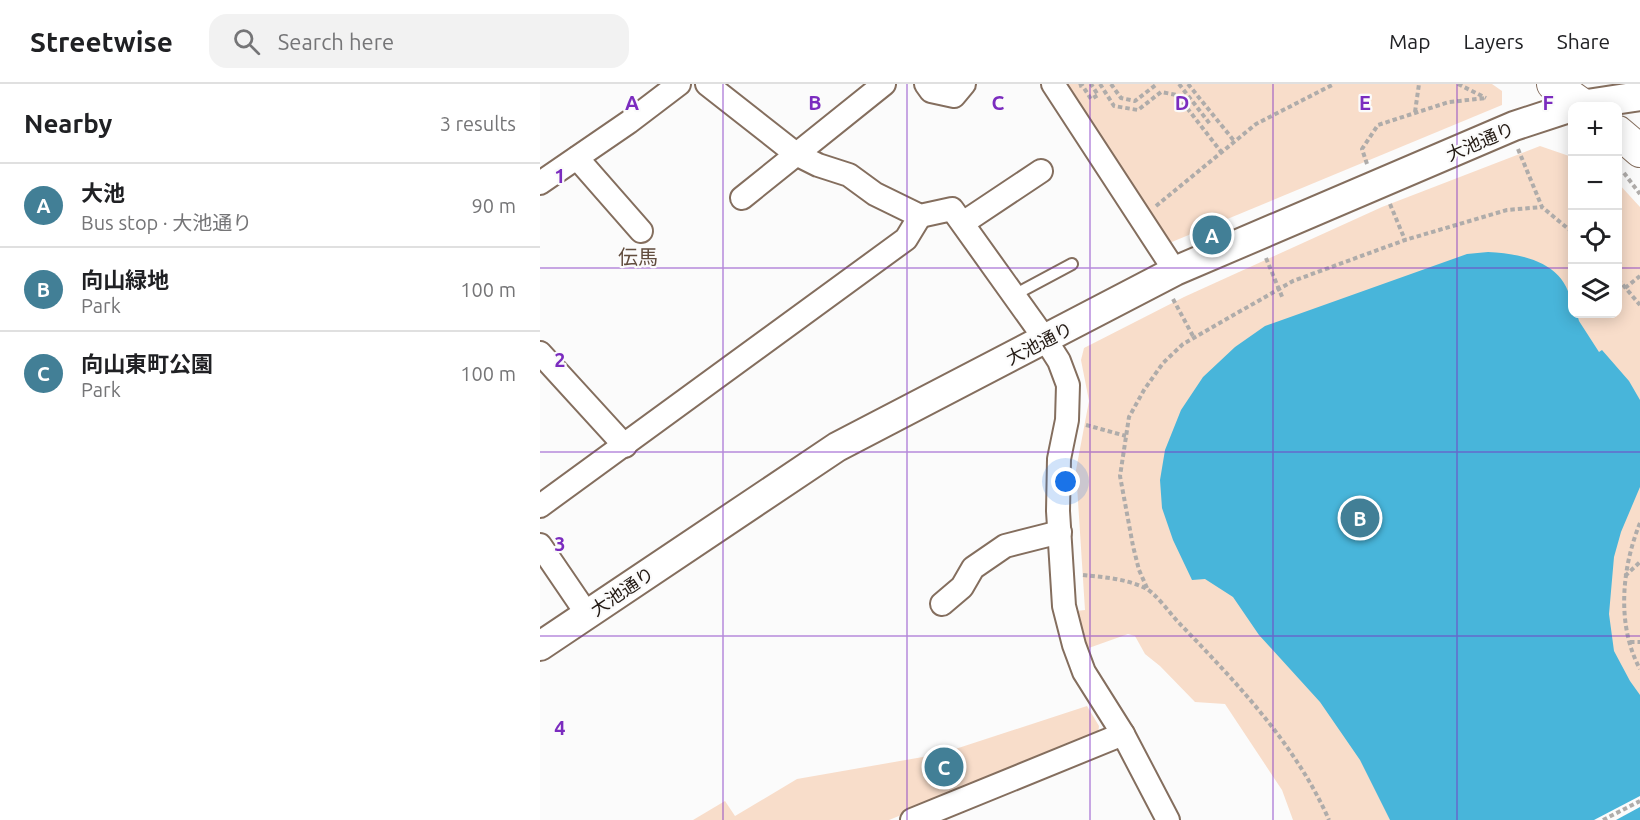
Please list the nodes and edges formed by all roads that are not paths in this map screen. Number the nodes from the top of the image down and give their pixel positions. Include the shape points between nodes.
1 (679, 84) edge
2 (707, 84) edge
3 (884, 84) edge
4 (926, 84) edge
5 (964, 84) edge
6 (1053, 84) edge
7 (1553, 84) edge
8 (1640, 96) edge
9 (1573, 102) edge
10 (1603, 102) edge
11 (1568, 109) edge
12 (1622, 142) edge
13 (796, 154) junction
14 (577, 158) junction
15 (1632, 162) edge
16 (1041, 171) dead end
17 (540, 183) edge
18 (742, 198) dead end
19 (920, 216) junction
20 (963, 223) junction
21 (640, 231) dead end
22 (1072, 264) dead end
23 (1174, 285) junction
24 (1014, 295) junction
25 (1046, 339) junction
26 (540, 353) edge
27 (625, 446) junction
28 (540, 506) edge
29 (1060, 532) junction
30 (540, 545) edge
31 (942, 604) dead end
32 (587, 614) junction
33 (540, 646) edge
34 (1123, 734) junction
35 (953, 813) edge
36 (912, 820) edge
37 (1168, 820) edge

1 - 14 street
2 - 13 street
3 - 13 street
4 - 5 street via 931,91 954,96
6 - 23 street
7 - 9 main road
8 - 10 street, 大池通り
11 - 23 street, 大池通り via 1514,126
12 - 15 main road
13 - 18 street
13 - 19 street via 849,175 875,194
14 - 17 street
14 - 21 street
16 - 20 street
19 - 20 street via 952,208
19 - 27 street via 906,239
20 - 24 street
22 - 24 lane
23 - 25 street, 大池通り
24 - 25 street
25 - 29 street via 1068,385 1067,420 1059,459
25 - 32 street, 大池通り via 837,447
26 - 27 street
27 - 28 street
29 - 31 street via 1005,546 973,568 962,587
29 - 34 street via 1064,606 1074,645 1084,672
30 - 32 street
32 - 33 street, 大池通り
34 - 35 street
34 - 37 street
35 - 36 street

